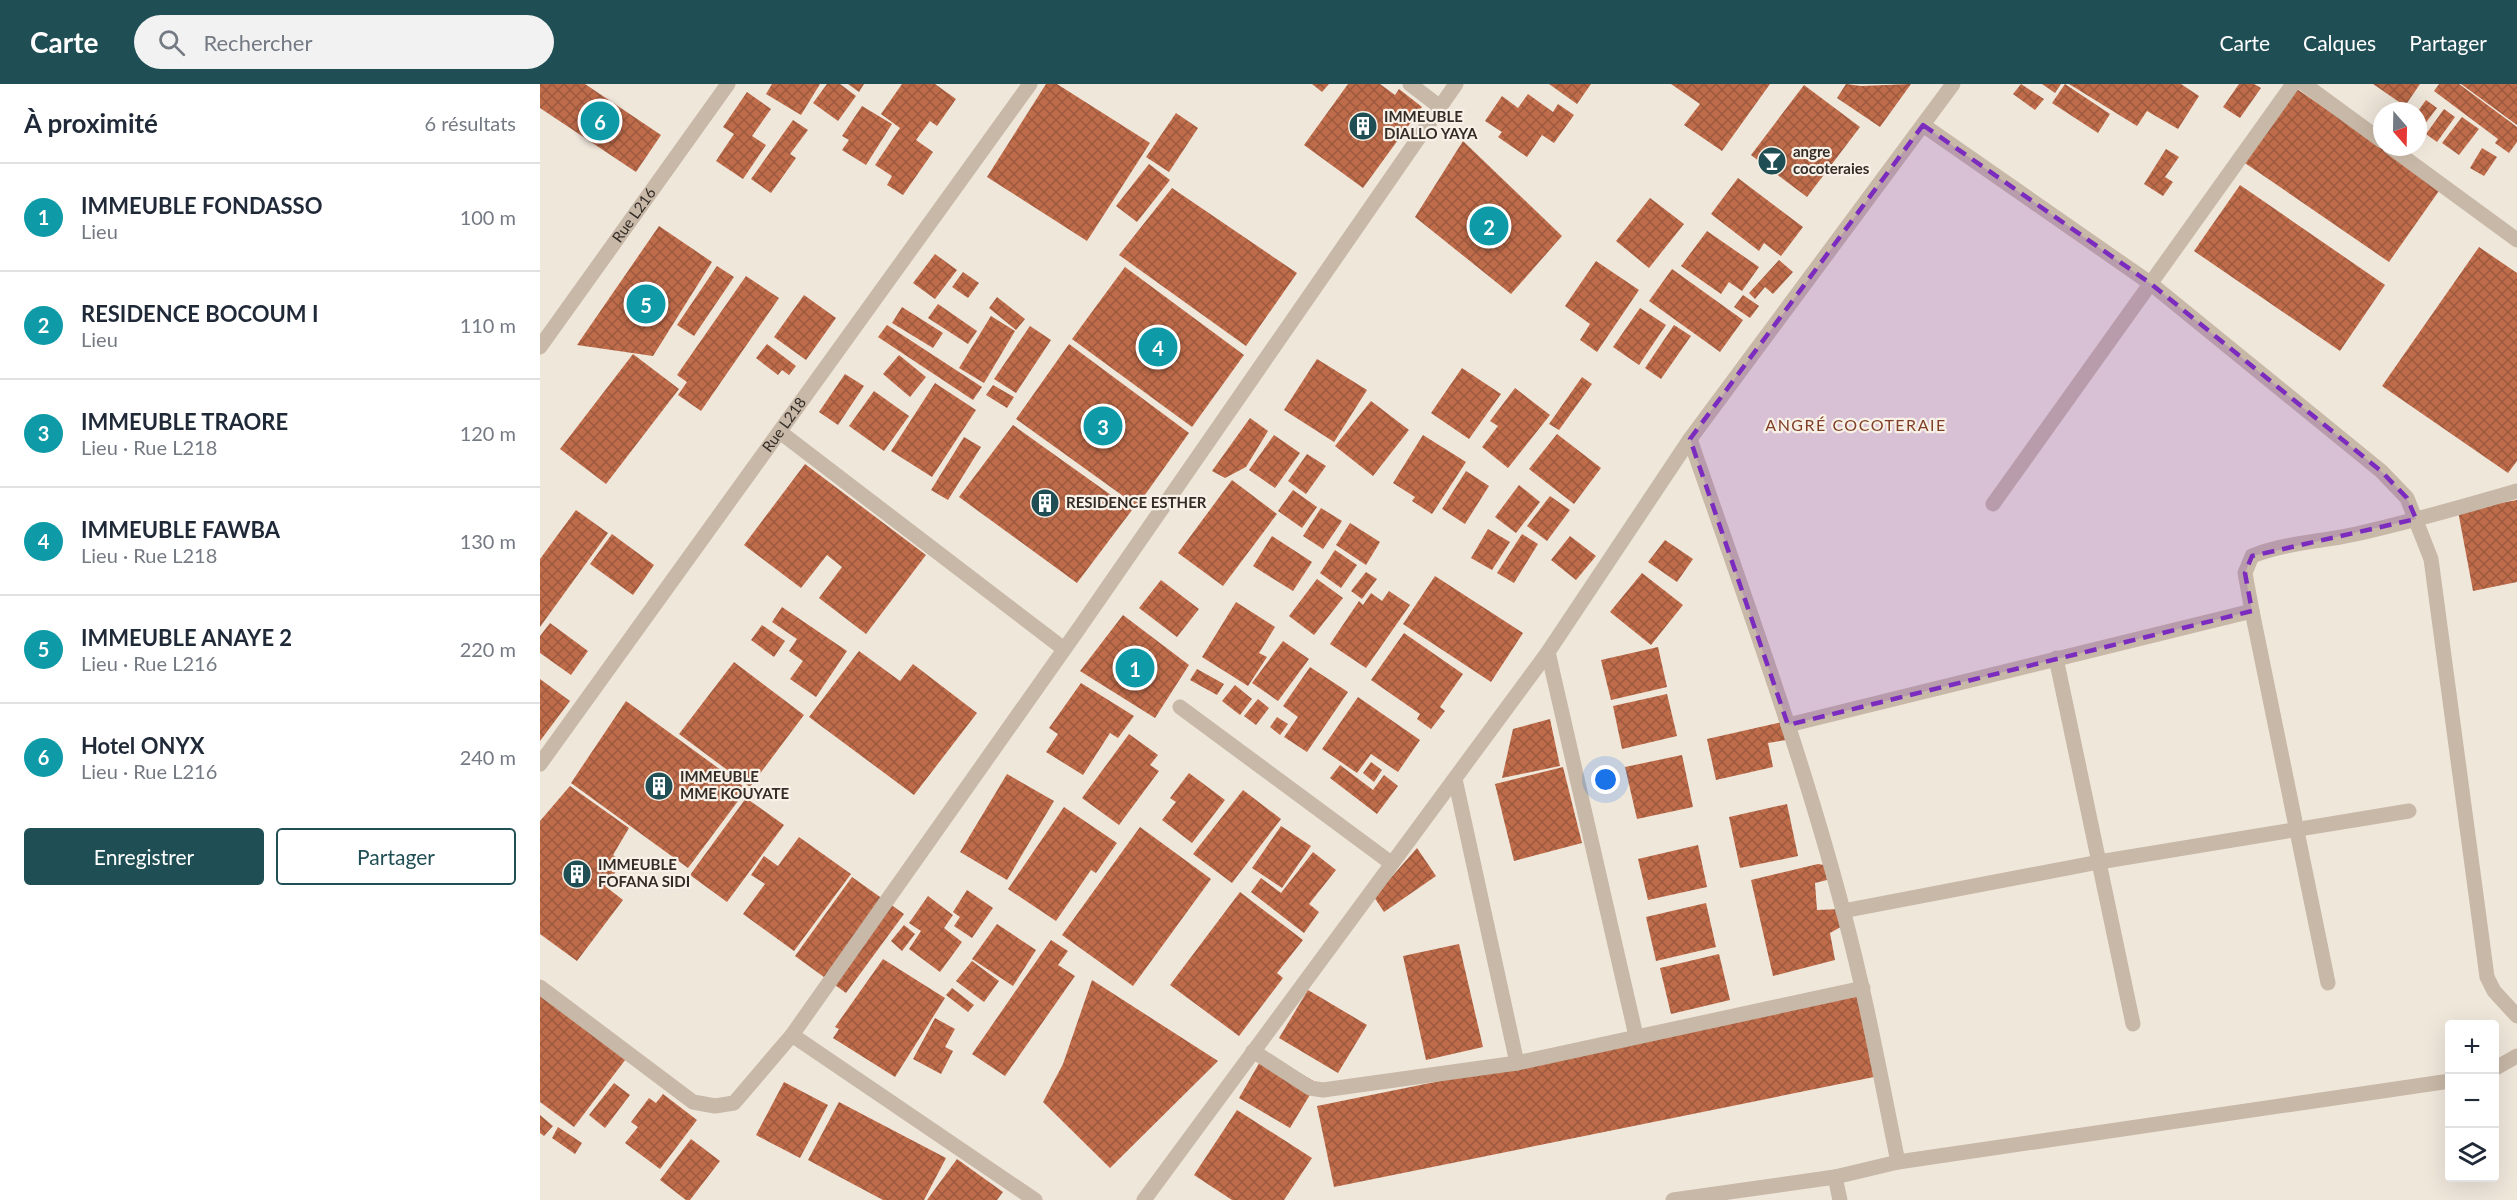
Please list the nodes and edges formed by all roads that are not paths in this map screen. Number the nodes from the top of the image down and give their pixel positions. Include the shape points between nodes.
1 (728, 84) edge
2 (1030, 84) edge
3 (1410, 84) edge
4 (1456, 84) edge
5 (1953, 84) edge
6 (2293, 84) edge
7 (2304, 84) edge
8 (1440, 106) junction
9 (1923, 125) junction
10 (2373, 134) edge
11 (2402, 156) edge
12 (2517, 240) edge
13 (2150, 283) junction
14 (540, 347) edge
15 (780, 432) junction
16 (1690, 439) junction
17 (2517, 491) edge
18 (1993, 504) dead end
19 (2416, 519) junction
20 (2252, 611) junction
21 (1064, 649) junction
22 (1548, 652) junction
23 (2056, 658) junction
24 (1180, 707) dead end
25 (1788, 725) junction
26 (540, 764) edge
27 (1455, 779) junction
28 (2409, 811) dead end
29 (2297, 830) junction
30 (2099, 862) junction
31 (1391, 863) junction
32 (1843, 911) junction
33 (2328, 983) dead end
34 (540, 987) edge
35 (1863, 988) junction
36 (2517, 1016) edge
37 (2133, 1023) dead end
38 (792, 1035) junction
39 (1636, 1036) junction
40 (1253, 1051) junction
41 (2517, 1056) edge
42 (1517, 1063) junction
43 (2499, 1066) edge
44 (2445, 1082) edge
45 (1898, 1162) junction
46 (1834, 1177) junction
47 (1035, 1200) edge
48 (1144, 1200) edge
49 (1673, 1200) edge
50 (1840, 1200) edge

1 - 14 street, Rue L216
2 - 15 street, Rue L218
3 - 8 street
4 - 8 street
5 - 9 street
6 - 13 street
7 - 10 street
8 - 21 street
9 - 13 street
9 - 16 street
11 - 12 street
13 - 18 street
13 - 19 street via 2381,471 2407,498
15 - 21 street
15 - 26 street, Rue L218
16 - 22 street
16 - 25 street
17 - 19 street
19 - 20 street via 2350,536 2272,548 2252,556 2245,573
19 - 36 street via 2431,559 2487,977
20 - 23 street
20 - 29 street
21 - 38 street
22 - 27 street
22 - 39 street
23 - 25 street
23 - 30 street
24 - 31 street
25 - 32 street
27 - 31 street
27 - 42 street
28 - 29 street
29 - 30 street
29 - 33 street
30 - 32 street
30 - 37 street
31 - 40 street
32 - 35 street
34 - 38 street via 693,1102 715,1106 734,1103
35 - 39 street
35 - 45 street
38 - 47 street
39 - 42 street
40 - 42 street via 1310,1088 1323,1090
40 - 48 street
41 - 43 street
44 - 45 street
45 - 46 street
46 - 49 street
46 - 50 street

